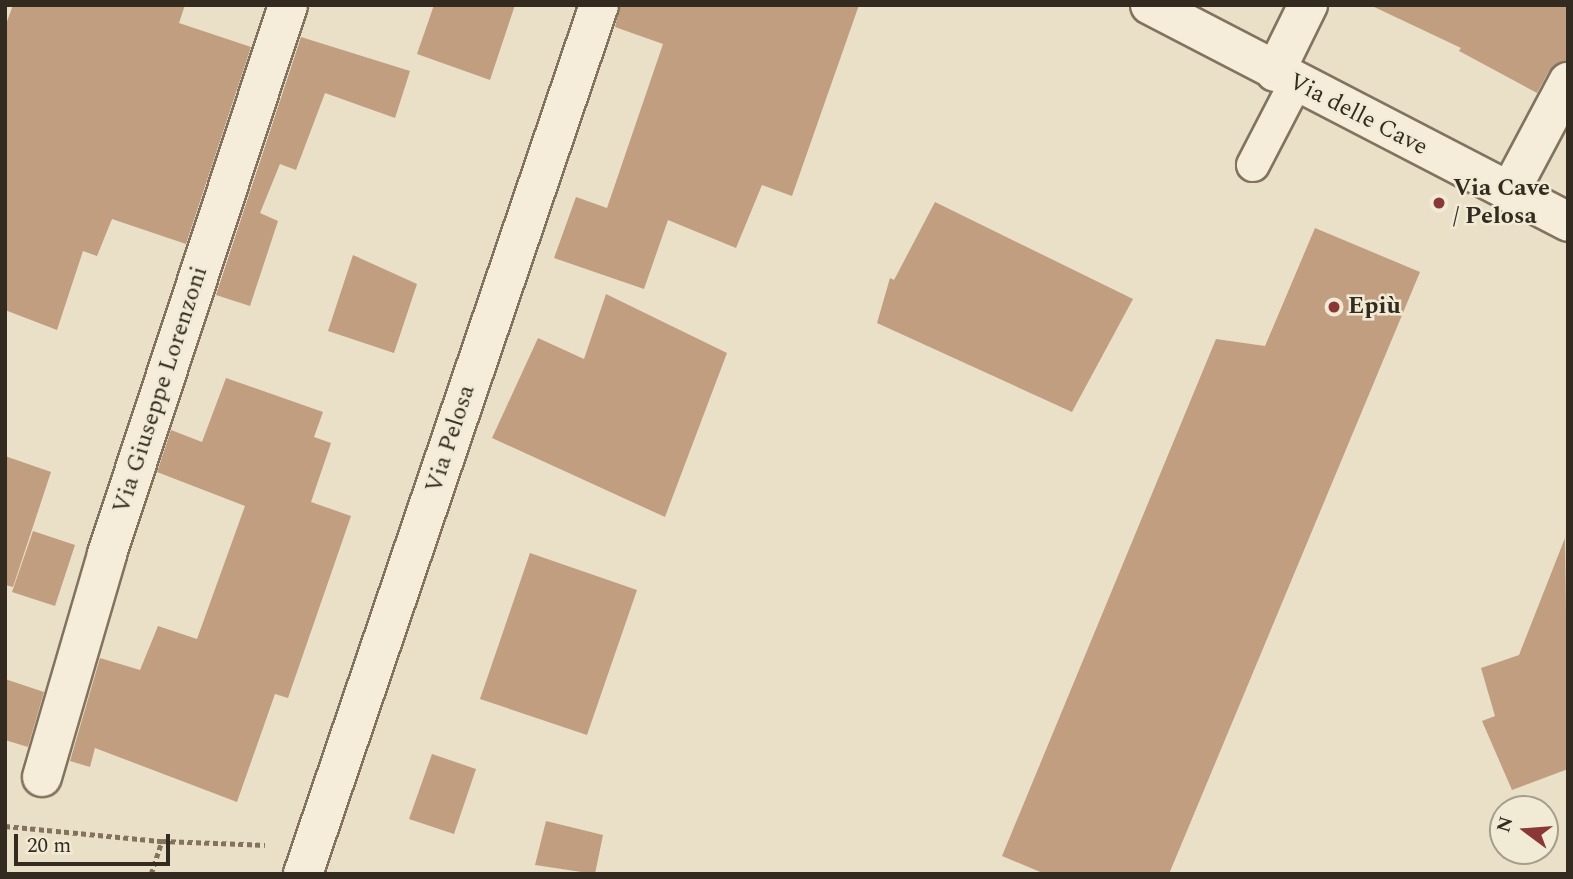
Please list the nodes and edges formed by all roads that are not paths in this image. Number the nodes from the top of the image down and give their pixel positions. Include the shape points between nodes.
1 (288, 5) edge
2 (599, 5) edge
3 (1150, 5) edge
4 (1308, 5) edge
5 (1285, 77) junction
6 (1568, 82) edge
7 (1253, 166) dead end
8 (1510, 193) junction
9 (1568, 222) edge
10 (42, 777) dead end
11 (307, 862) edge

1 - 10 street, Via Giuseppe Lorenzoni via 107,554
2 - 11 street, Via Pelosa
3 - 5 street, Via delle Cave
4 - 5 street
5 - 7 lane
5 - 8 street, Via delle Cave
6 - 8 street
8 - 9 street, Via delle Cave

